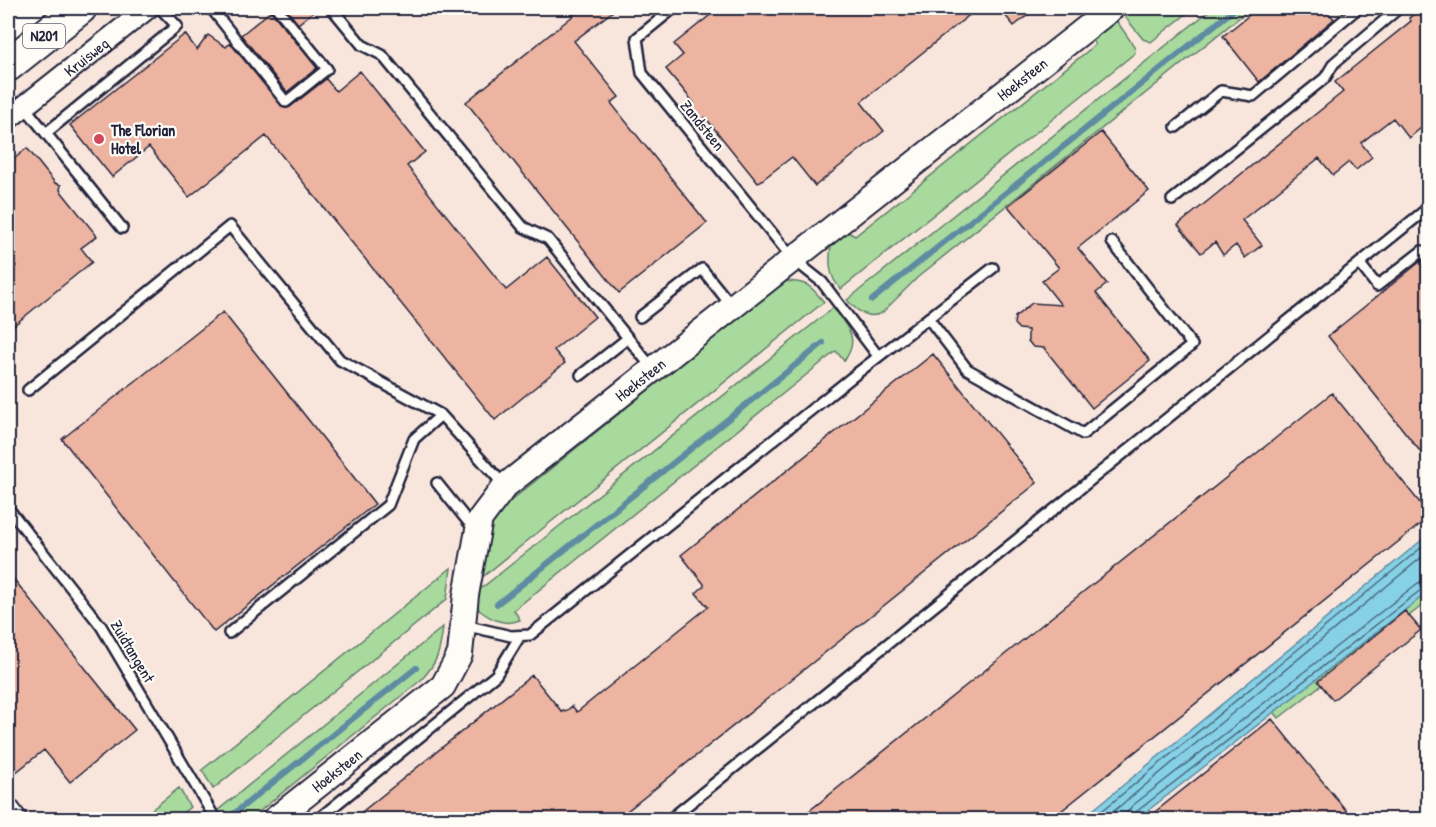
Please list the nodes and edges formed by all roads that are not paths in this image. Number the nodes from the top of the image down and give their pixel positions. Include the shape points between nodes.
1 (80, 8) edge
2 (148, 8) edge
3 (160, 8) edge
4 (211, 8) edge
5 (277, 8) edge
6 (674, 8) edge
7 (1112, 8) edge
8 (1358, 8) edge
9 (1399, 8) edge
10 (334, 11) dead end
11 (8, 65) edge
12 (24, 106) junction
13 (8, 119) edge
14 (1176, 127) dead end
15 (46, 133) junction
16 (1172, 200) dead end
17 (1428, 208) edge
18 (122, 228) dead end
19 (1112, 242) dead end
20 (1428, 258) edge
21 (793, 259) junction
22 (1360, 264) junction
23 (993, 268) dead end
24 (732, 307) junction
25 (640, 317) dead end
26 (928, 318) junction
27 (628, 338) junction
28 (878, 356) junction
29 (653, 370) junction
30 (581, 375) dead end
31 (28, 390) dead end
32 (441, 415) junction
33 (437, 483) dead end
34 (505, 486) junction
35 (8, 508) edge
36 (469, 523) dead end
37 (464, 625) junction
38 (229, 633) dead end
39 (520, 636) junction
40 (8, 808) edge
41 (17, 819) edge
42 (216, 819) edge
43 (274, 819) edge
44 (317, 819) edge
45 (669, 819) edge

1 - 11 highway, N201
2 - 12 street, Kruisweg
3 - 15 lane via 177,26
4 - 5 lane via 286,102 327,69
6 - 21 lane, Zandsteen via 637,38 642,73
7 - 21 street, Hoeksteen
8 - 14 lane via 1253,96 1221,91
9 - 16 lane via 1334,63 1325,78
10 - 27 lane via 362,45 382,55 523,227 548,239
12 - 13 street, Kruisweg
12 - 15 lane
15 - 18 lane
17 - 22 lane
19 - 26 lane via 1192,345 1083,434 967,369
20 - 22 lane via 1422,251 1377,286
21 - 24 street, Hoeksteen
21 - 28 lane via 822,282
22 - 45 lane
23 - 26 lane
24 - 25 lane via 702,269
24 - 29 street, Hoeksteen
26 - 28 lane
27 - 29 lane
27 - 30 lane
28 - 39 lane via 530,635
29 - 34 street, Hoeksteen
31 - 32 lane via 230,226 340,360
32 - 34 lane
32 - 38 lane via 414,439 388,505
33 - 36 lane
34 - 37 street, Hoeksteen via 480,519
35 - 42 lane, Zuidtangent via 101,626
37 - 39 lane
37 - 43 street, Hoeksteen via 460,654 443,686
39 - 44 lane via 496,675
40 - 41 street

